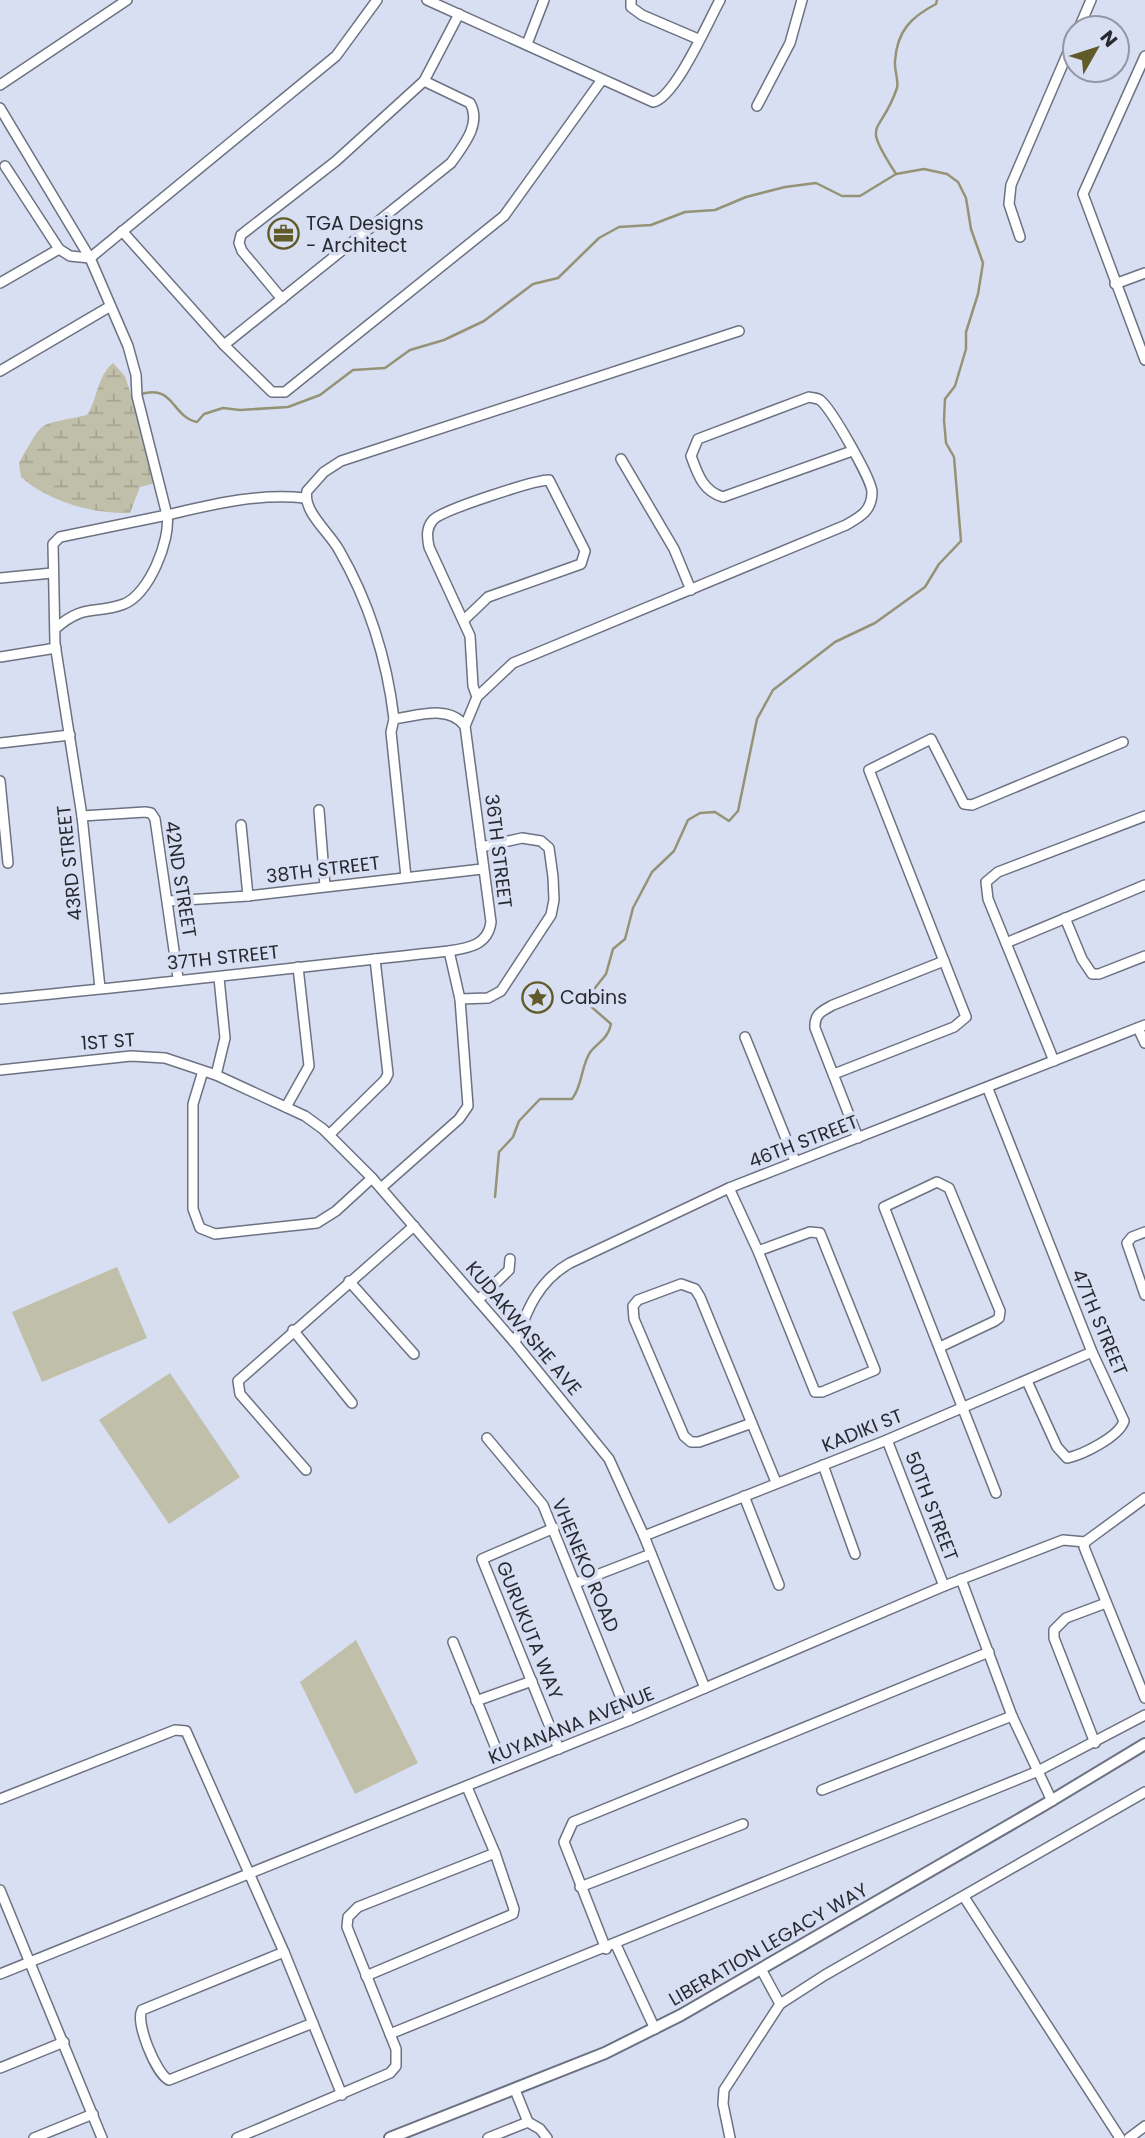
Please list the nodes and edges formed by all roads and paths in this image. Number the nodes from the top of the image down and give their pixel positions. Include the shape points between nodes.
1 (127, 0) edge
2 (377, 0) edge
3 (427, 0) edge
4 (544, 0) edge
5 (631, 0) edge
6 (720, 0) edge
7 (802, 0) edge
8 (458, 14) junction
9 (698, 39) junction
10 (527, 44) junction
11 (1145, 56) edge
12 (1061, 69) edge
13 (601, 80) junction
14 (424, 81) junction
15 (0, 85) edge
16 (757, 106) dead end
17 (0, 108) edge
18 (5, 166) dead end
19 (122, 231) junction
20 (1020, 237) dead end
21 (59, 249) junction
22 (89, 258) junction
23 (1145, 273) edge
24 (0, 283) edge
25 (1115, 284) junction
26 (282, 299) junction
27 (109, 307) junction
28 (739, 331) dead end
29 (224, 345) junction
30 (1145, 360) edge
31 (0, 371) edge
32 (852, 451) junction
33 (621, 460) dead end
34 (305, 498) junction
35 (167, 515) junction
36 (52, 573) junction
37 (0, 578) edge
38 (691, 590) junction
39 (464, 620) junction
40 (55, 629) junction
41 (56, 648) junction
42 (0, 657) edge
43 (477, 697) junction
44 (394, 719) junction
45 (465, 726) junction
46 (70, 736) junction
47 (1123, 742) dead end
48 (0, 743) edge
49 (0, 781) edge
50 (319, 810) dead end
51 (82, 816) junction
52 (1145, 816) edge
53 (241, 825) dead end
54 (481, 847) junction
55 (8, 863) dead end
56 (482, 869) junction
57 (406, 877) junction
58 (1145, 885) edge
59 (325, 886) junction
60 (247, 896) junction
61 (169, 901) junction
62 (1065, 918) junction
63 (1006, 943) junction
64 (449, 951) junction
65 (1145, 956) edge
66 (375, 959) junction
67 (944, 961) junction
68 (298, 967) junction
69 (178, 978) junction
70 (219, 978) junction
71 (100, 988) junction
72 (0, 999) edge
73 (460, 999) junction
74 (1142, 1027) edge
75 (746, 1037) dead end
76 (1145, 1043) edge
77 (1054, 1061) junction
78 (0, 1070) edge
79 (203, 1071) junction
80 (834, 1074) junction
81 (216, 1075) junction
82 (988, 1089) junction
83 (286, 1107) junction
84 (329, 1135) junction
85 (858, 1138) junction
86 (795, 1161) junction
87 (372, 1178) junction
88 (381, 1188) junction
89 (729, 1188) junction
90 (414, 1226) junction
91 (1145, 1232) edge
92 (758, 1251) junction
93 (510, 1259) dead end
94 (349, 1281) junction
95 (1145, 1294) edge
96 (478, 1300) junction
97 (293, 1330) junction
98 (515, 1343) junction
99 (940, 1347) junction
100 (1092, 1352) junction
101 (414, 1354) dead end
102 (1027, 1381) junction
103 (352, 1402) dead end
104 (962, 1407) junction
105 (752, 1423) junction
106 (487, 1438) dead end
107 (887, 1440) junction
108 (823, 1465) junction
109 (306, 1470) dead end
110 (776, 1482) junction
111 (996, 1493) dead end
112 (744, 1496) junction
113 (1145, 1498) edge
114 (554, 1528) junction
115 (644, 1536) junction
116 (1085, 1542) junction
117 (651, 1554) junction
118 (855, 1554) dead end
119 (961, 1579) junction
120 (576, 1583) junction
121 (779, 1586) dead end
122 (944, 1586) junction
123 (1106, 1603) junction
124 (453, 1642) dead end
125 (989, 1652) junction
126 (532, 1681) junction
127 (705, 1688) junction
128 (1145, 1698) edge
129 (477, 1701) junction
130 (1145, 1715) edge
131 (1012, 1716) junction
132 (630, 1720) junction
133 (1095, 1743) junction
134 (1145, 1744) edge
135 (495, 1746) dead end
136 (559, 1749) junction
137 (1036, 1772) junction
138 (467, 1787) junction
139 (822, 1790) dead end
140 (1145, 1792) edge
141 (0, 1799) edge
142 (1052, 1801) junction
143 (743, 1824) dead end
144 (495, 1853) junction
145 (251, 1874) junction
146 (580, 1887) junction
147 (0, 1890) edge
148 (964, 1897) junction
149 (616, 1945) junction
150 (606, 1949) junction
151 (284, 1952) junction
152 (30, 1962) junction
153 (761, 1969) junction
154 (0, 1974) edge
155 (366, 1976) junction
156 (780, 2004) junction
157 (313, 2023) junction
158 (655, 2029) junction
159 (390, 2034) junction
160 (64, 2042) junction
161 (0, 2068) edge
162 (515, 2090) junction
163 (342, 2095) junction
164 (93, 2114) junction
165 (528, 2122) junction
166 (1145, 2126) edge
167 (34, 2138) edge
168 (102, 2138) edge
169 (237, 2138) edge
170 (390, 2138) edge
171 (488, 2138) edge
172 (547, 2138) edge
173 (730, 2138) edge
174 (1120, 2138) edge
175 (1129, 2138) edge

1 - 15 street
2 - 19 street via 336,56
3 - 8 street
4 - 10 street
5 - 9 street via 631,7 642,15
6 - 9 street
7 - 16 street via 790,43
8 - 10 street
8 - 14 street
9 - 13 street via 660,101
10 - 13 street
11 - 25 street via 1083,194
12 - 20 street via 1011,186 1009,204
13 - 29 street via 504,216 285,392 272,392
14 - 26 street via 335,161 241,235 242,251
14 - 26 street via 470,103 474,120 466,141 451,163
17 - 22 street
18 - 21 street
19 - 22 street
19 - 29 street
21 - 22 street via 69,256
21 - 24 street
22 - 27 street
23 - 25 street
25 - 30 street
26 - 29 street
27 - 31 street
27 - 35 street via 131,356 136,396
28 - 34 street via 341,461 324,472
32 - 32 street via 834,417 820,400 809,397 706,435 698,439 691,456 704,486 723,497
32 - 38 street via 871,487 864,515
33 - 38 street via 674,549
34 - 35 street, 43RD STREET via 250,497
34 - 44 street via 342,554 380,643
35 - 36 street, 43RD STREET via 60,537 53,544
35 - 40 street via 166,540 158,561 136,595 124,604 74,613
36 - 37 street
36 - 40 street, 43RD STREET
38 - 43 street via 513,663
39 - 39 street via 429,547 432,521 454,508 549,480 585,551 581,564 488,597
39 - 43 street
40 - 41 street, 43RD STREET
41 - 42 street
41 - 46 street, 43RD STREET
43 - 45 street
44 - 45 street via 441,713 458,717
44 - 57 street via 391,732
45 - 54 street, 36TH STREET
46 - 48 street
46 - 51 street, 43RD STREET
47 - 67 street via 972,805 964,804 931,739 869,770
49 - 55 street
50 - 59 street
51 - 61 street, 42ND STREET via 151,813
51 - 71 street, 43RD STREET
52 - 63 street via 991,876 985,890
53 - 60 street
54 - 56 street, 36TH STREET
54 - 73 street via 522,838 541,841 549,848 554,900 551,915 501,991 488,998
56 - 57 street, 38TH STREET
56 - 64 street, 36TH STREET via 490,930 477,945
57 - 59 street, 38TH STREET
58 - 62 street
59 - 60 street, 38TH STREET
60 - 61 street, 38TH STREET
61 - 69 street, 42ND STREET
62 - 63 street
62 - 65 street via 1092,974
63 - 77 street
64 - 66 street, 37TH STREET
64 - 73 street
66 - 68 street, 37TH STREET
66 - 84 street via 388,1074
67 - 80 street via 818,1014 815,1028
67 - 80 street via 966,1017 954,1027
68 - 70 street, 37TH STREET
68 - 83 street via 309,1066
69 - 70 street, 37TH STREET
69 - 71 street, 37TH STREET
70 - 81 street via 225,1038
71 - 72 street, 37TH STREET
73 - 88 street via 468,1106
74 - 76 street
74 - 77 street, 46TH STREET
75 - 86 street
77 - 82 street, 46TH STREET
78 - 79 street, 1ST ST via 131,1056 165,1058
79 - 81 street, 1ST ST
79 - 87 street via 193,1104 193,1209 201,1228 215,1234 317,1223
80 - 85 street
81 - 83 street, KUDAKWASHE AVE
82 - 85 street, 46TH STREET
82 - 100 street, 47TH STREET
83 - 84 street, KUDAKWASHE AVE
84 - 87 street, KUDAKWASHE AVE
85 - 86 street, 46TH STREET
86 - 89 street, 46TH STREET
87 - 88 street, KUDAKWASHE AVE
88 - 90 street, KUDAKWASHE AVE
89 - 92 street
89 - 98 street, 46TH STREET via 554,1273 528,1309
90 - 94 street
90 - 96 street, KUDAKWASHE AVE
91 - 95 street via 1126,1244
92 - 92 street via 815,1392 874,1370 820,1233 810,1232
93 - 96 street via 509,1270
94 - 97 street
94 - 101 street
96 - 98 street, KUDAKWASHE AVE
97 - 103 street
97 - 109 street via 238,1381 237,1388
98 - 115 street, KUDAKWASHE AVE via 609,1459
99 - 99 street via 884,1207 943,1182 1000,1311 995,1321
99 - 104 street
100 - 102 street, KADIKI ST
100 - 102 street, 47TH STREET via 1124,1421 1114,1434 1073,1457 1066,1458 1057,1447
102 - 104 street, KADIKI ST
104 - 107 street, KADIKI ST
104 - 111 street
105 - 105 street via 695,1289 681,1284 638,1300 633,1306 634,1319 684,1436 699,1442
105 - 110 street
106 - 114 street, VHENEKO ROAD via 536,1494
107 - 108 street, KADIKI ST
107 - 122 street, 50TH STREET
108 - 110 street, KADIKI ST
108 - 118 street
110 - 112 street, KADIKI ST
112 - 115 street, KADIKI ST
112 - 121 street
113 - 116 street
114 - 120 street, VHENEKO ROAD
114 - 126 street, GURUKUTA WAY via 482,1559
115 - 117 street, KUDAKWASHE AVE
116 - 119 street, KUYANANA AVENUE via 1063,1540
116 - 123 street
117 - 120 street
117 - 127 street, KUDAKWASHE AVE
119 - 122 street, KUYANANA AVENUE
119 - 125 street
120 - 132 street, VHENEKO ROAD
122 - 127 street, KUYANANA AVENUE
123 - 128 street
123 - 133 street via 1066,1618 1054,1630
124 - 129 street
125 - 131 street
125 - 146 street via 573,1822 564,1842
126 - 129 street
126 - 136 street, GURUKUTA WAY
127 - 132 street, KUYANANA AVENUE
129 - 135 street
130 - 133 street
131 - 137 street
131 - 139 street
132 - 136 street, KUYANANA AVENUE
133 - 137 street
134 - 142 main road, LIBERATION LEGACY WAY
136 - 138 street, KUYANANA AVENUE
137 - 142 street
137 - 149 street
138 - 144 street
138 - 145 street, KUYANANA AVENUE
140 - 148 street
141 - 145 street via 175,1730 186,1731
142 - 153 main road, LIBERATION LEGACY WAY
143 - 146 street
144 - 155 street via 514,1909 510,1917
144 - 155 street via 353,1910 346,1927
145 - 151 street
145 - 152 street, KUYANANA AVENUE
146 - 150 street
147 - 152 street
148 - 156 street
148 - 174 street
149 - 150 street
149 - 158 street
150 - 159 street
151 - 157 street
151 - 157 street via 142,2010 139,2021 160,2074 169,2080
152 - 154 street, KUYANANA AVENUE
152 - 160 street
153 - 156 street
153 - 158 main road, LIBERATION LEGACY WAY
155 - 159 street
156 - 173 street via 724,2090
157 - 163 street
158 - 162 main road, LIBERATION LEGACY WAY
159 - 163 street via 396,2066 384,2077
160 - 161 street
160 - 164 street
162 - 165 street
162 - 170 main road, LIBERATION LEGACY WAY
163 - 169 street
164 - 167 street
164 - 168 street
165 - 171 street
165 - 172 street
166 - 175 street

